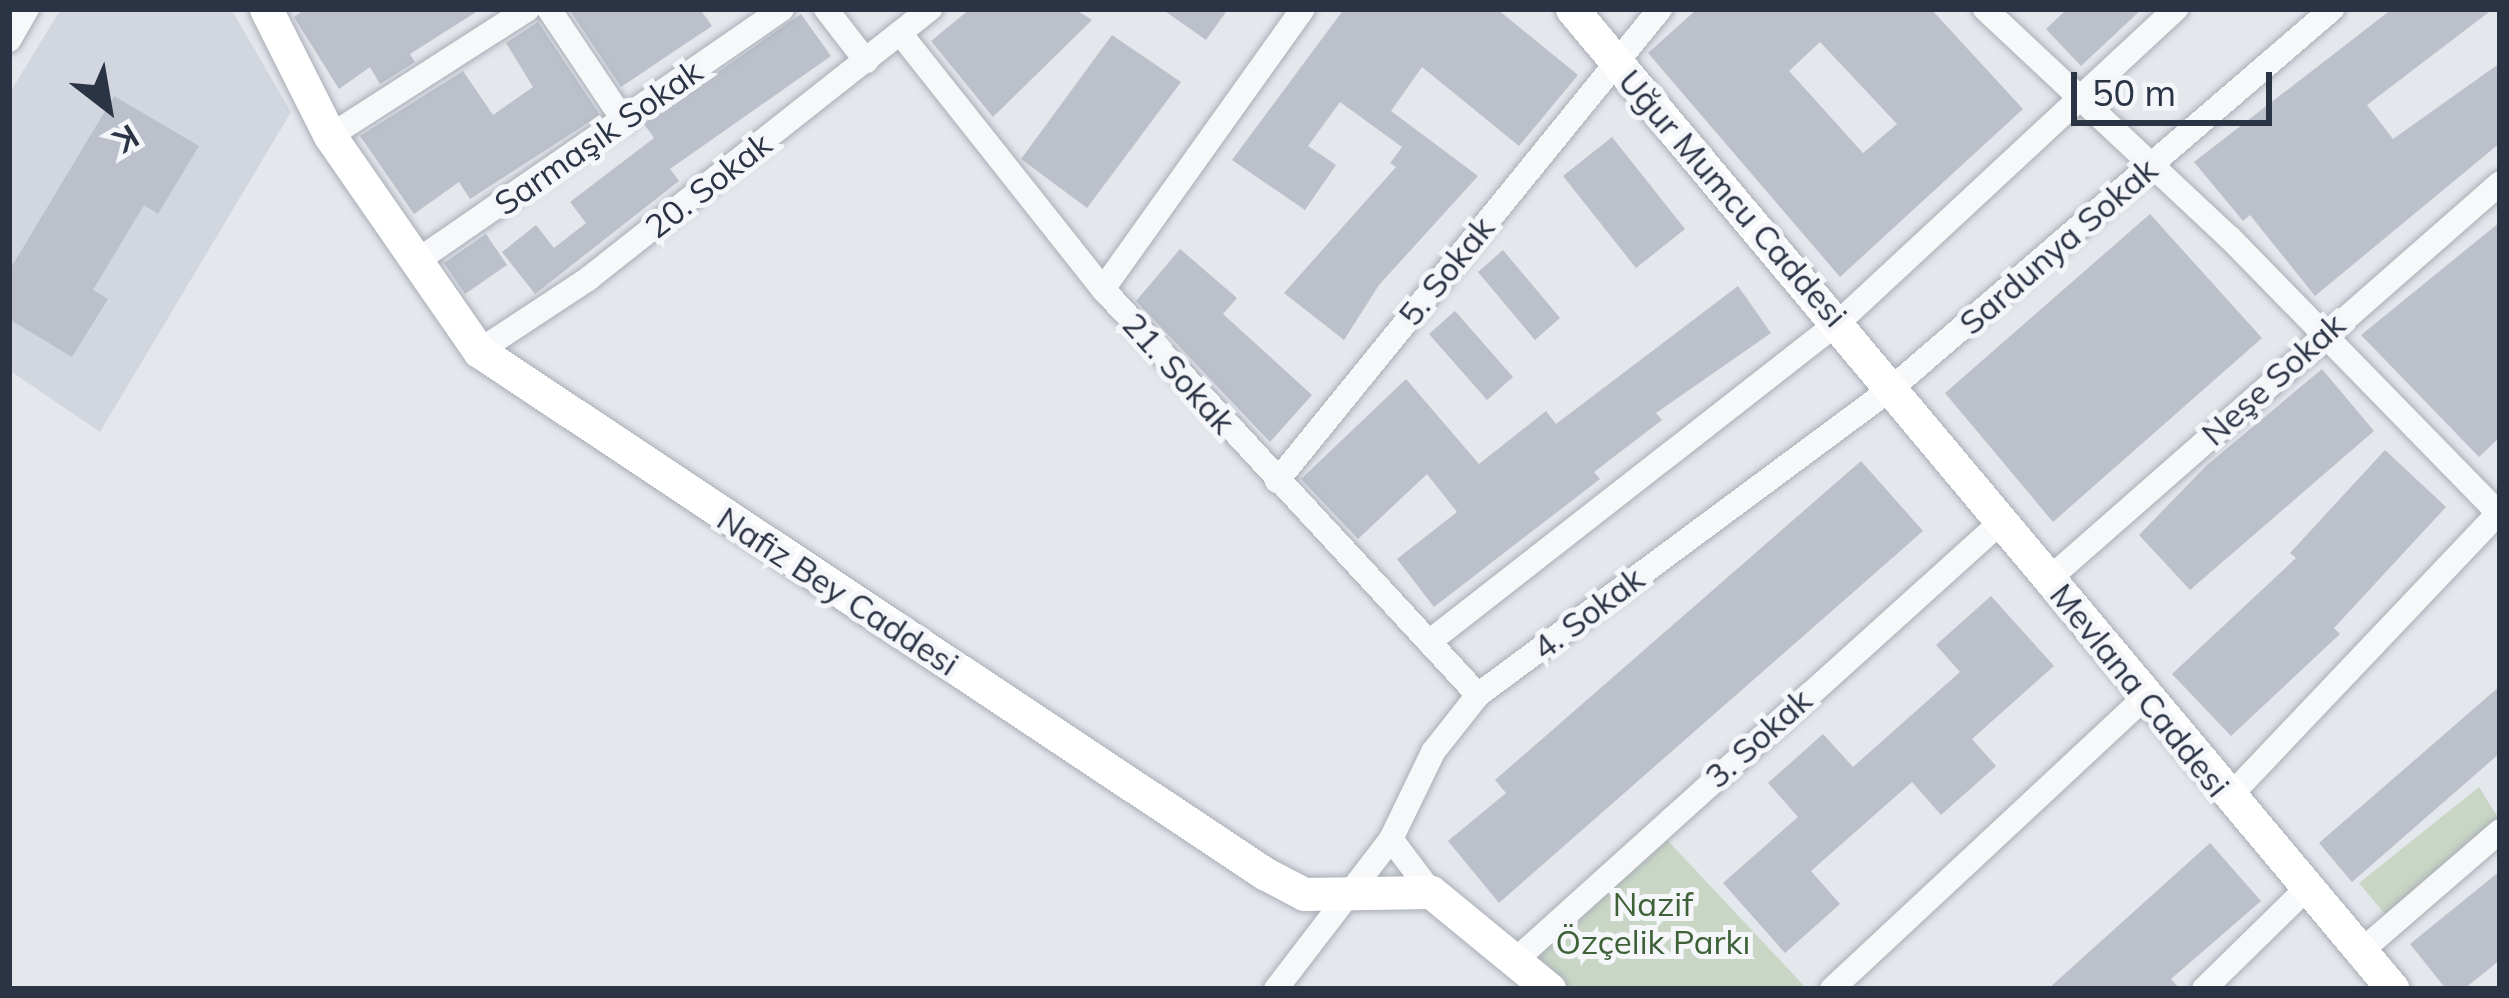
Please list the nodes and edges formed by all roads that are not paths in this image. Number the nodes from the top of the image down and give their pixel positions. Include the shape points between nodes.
1 (27, 9) edge
2 (528, 9) edge
3 (549, 9) edge
4 (782, 9) edge
5 (826, 9) edge
6 (930, 9) edge
7 (1303, 9) edge
8 (1572, 9) edge
9 (1660, 9) edge
10 (2176, 9) edge
11 (2332, 9) edge
12 (273, 12) edge
13 (2001, 14) edge
14 (900, 34) junction
15 (9, 40) edge
16 (866, 61) junction
17 (1615, 61) junction
18 (2078, 98) junction
19 (624, 121) junction
20 (330, 136) junction
21 (2152, 166) junction
22 (2500, 183) edge
23 (414, 263) junction
24 (1103, 290) junction
25 (1840, 322) junction
26 (2324, 333) junction
27 (479, 351) junction
28 (1892, 388) junction
29 (1276, 481) junction
30 (2498, 514) edge
31 (2001, 522) junction
32 (2049, 579) junction
33 (1429, 642) junction
34 (1478, 695) junction
35 (2144, 698) junction
36 (2228, 798) junction
37 (2500, 831) edge
38 (1391, 839) junction
39 (2304, 891) junction
40 (1431, 892) junction
41 (1343, 894) junction
42 (2360, 952) junction
43 (1519, 957) junction
44 (1276, 989) edge
45 (1549, 989) edge
46 (1832, 989) edge
47 (2204, 989) edge
48 (2392, 989) edge

1 - 15 street
2 - 20 street
3 - 19 street
4 - 19 street, Sarmaşık Sokak
5 - 16 street
6 - 14 street, 20. Sokak
7 - 24 street
8 - 17 street, Uğur Mumcu Caddesi
9 - 17 street, 5. Sokak
10 - 18 street
11 - 21 street, Sardunya Sokak
12 - 20 street, Nafiz Bey Caddesi
13 - 18 street
14 - 16 street, 20. Sokak
14 - 24 street, 21. Sokak
16 - 27 street, 20. Sokak via 588,279
17 - 25 street, Uğur Mumcu Caddesi
17 - 29 street, 5. Sokak
18 - 21 street
18 - 25 street
19 - 23 street, Sarmaşık Sokak
20 - 23 street, Nafiz Bey Caddesi
21 - 26 street
21 - 28 street, Sardunya Sokak
22 - 26 street, Neşe Sokak
23 - 27 street, Nafiz Bey Caddesi
24 - 29 street, 21. Sokak
25 - 28 street, Uğur Mumcu Caddesi
25 - 33 street
26 - 30 street
26 - 32 street, Neşe Sokak
27 - 41 street, Nafiz Bey Caddesi via 1264,873 1304,894
28 - 31 street, Mevlana Caddesi
28 - 34 street, 4. Sokak
29 - 33 street, 21. Sokak
30 - 36 street
31 - 32 street, Mevlana Caddesi
31 - 43 street, 3. Sokak
32 - 35 street, Mevlana Caddesi
33 - 34 street, 21. Sokak
34 - 38 street, 4. Sokak via 1433,752
35 - 36 street, Mevlana Caddesi
35 - 46 street
36 - 39 street, Mevlana Caddesi
37 - 42 street
38 - 40 street
38 - 41 street, 4. Sokak
39 - 42 street, Mevlana Caddesi
39 - 47 street
40 - 41 street, Nafiz Bey Caddesi
40 - 43 street
41 - 44 street, 4. Sokak
42 - 48 street, Mevlana Caddesi
43 - 45 street

